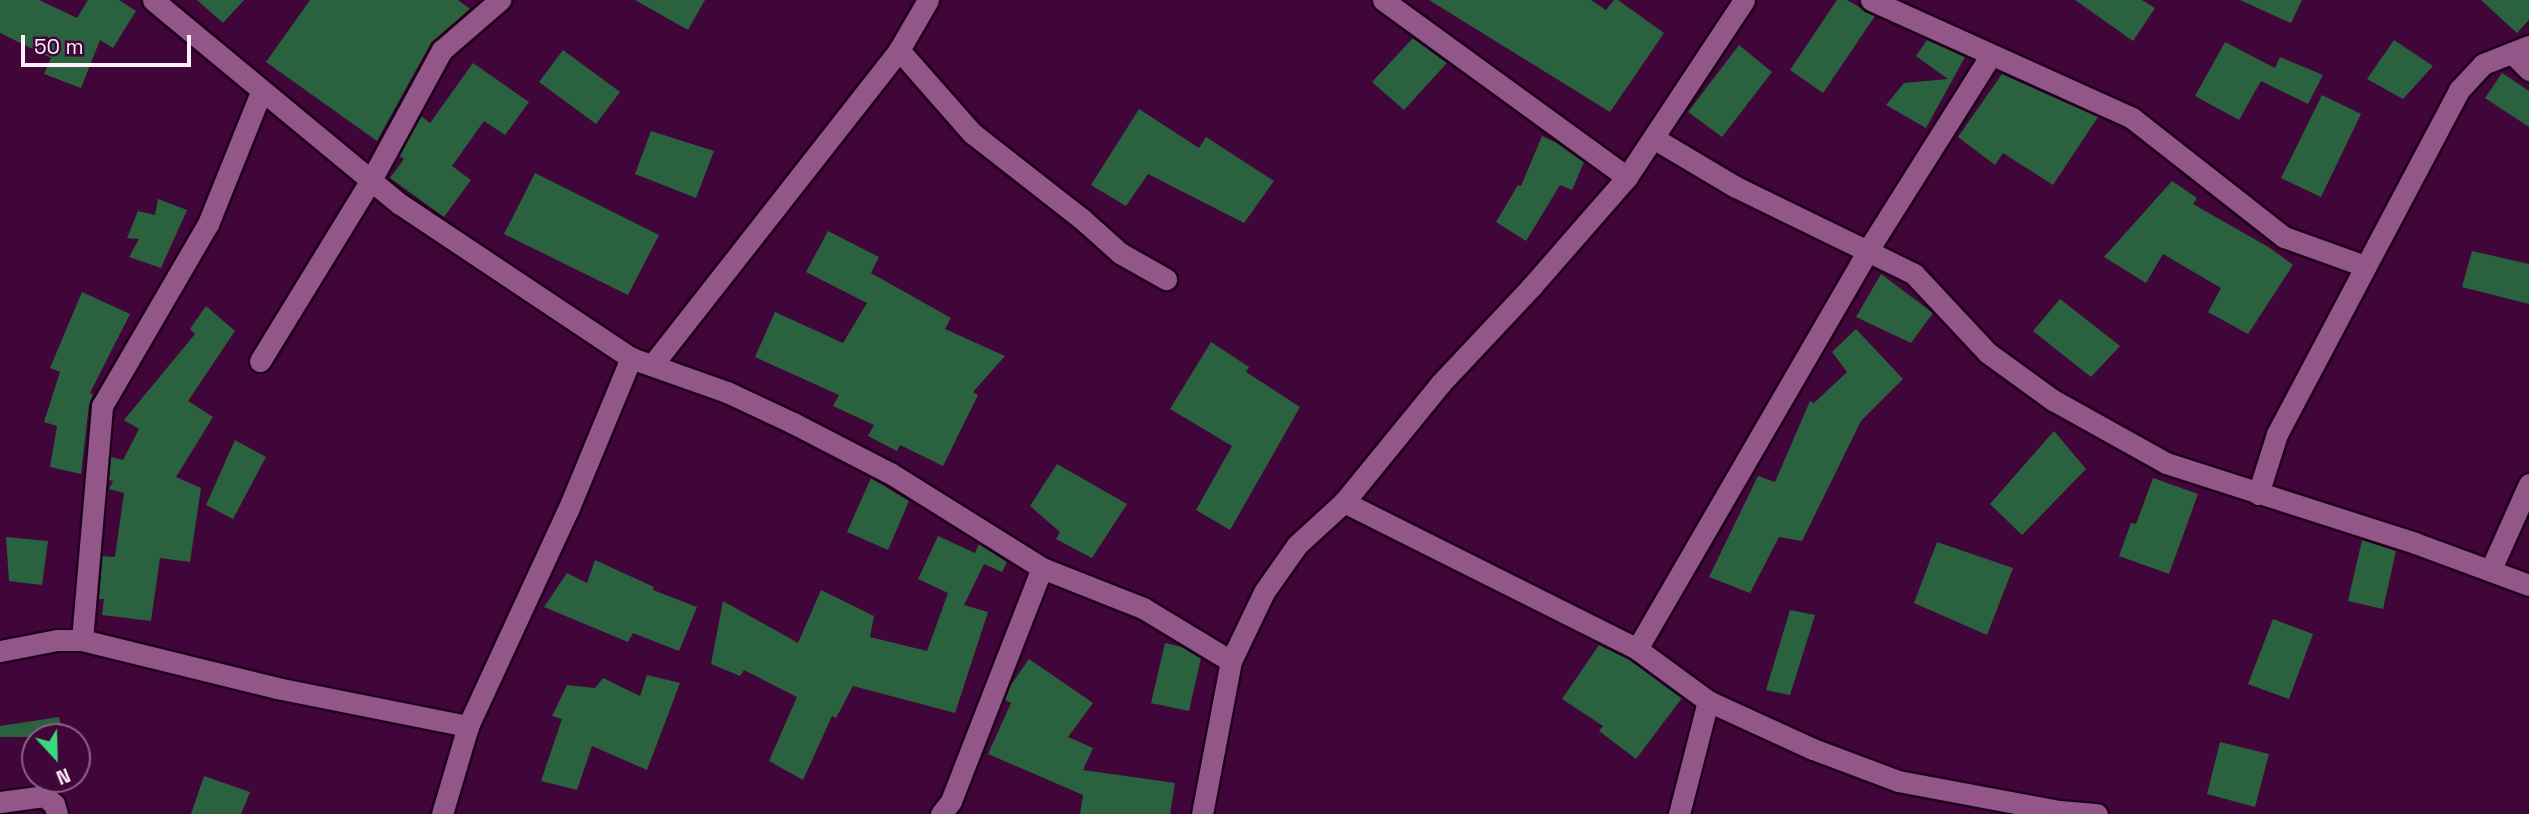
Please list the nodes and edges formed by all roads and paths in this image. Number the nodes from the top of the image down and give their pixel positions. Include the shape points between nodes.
1 (153, 0) edge
2 (500, 0) edge
3 (928, 0) edge
4 (1383, 0) edge
5 (1744, 0) edge
6 (1871, 0) edge
7 (899, 50) junction
8 (2521, 50) edge
9 (1990, 56) junction
10 (2529, 70) edge
11 (262, 90) junction
12 (1655, 139) junction
13 (1627, 177) junction
14 (371, 180) junction
15 (1868, 250) junction
16 (2365, 266) junction
17 (1166, 279) dead end
18 (631, 358) junction
19 (260, 361) dead end
20 (653, 363) junction
21 (2529, 484) edge
22 (2258, 494) junction
23 (1345, 502) junction
24 (1042, 568) junction
25 (2491, 569) junction
26 (2529, 584) edge
27 (82, 640) junction
28 (1637, 649) junction
29 (0, 651) edge
30 (1231, 661) junction
31 (1708, 701) junction
32 (468, 726) junction
33 (0, 802) edge
34 (57, 814) edge
35 (442, 814) edge
36 (941, 814) edge
37 (1202, 814) edge
38 (1679, 814) edge
39 (2097, 814) edge

1 - 11 street
2 - 14 street via 442,50
3 - 7 street
4 - 13 street
5 - 12 street
6 - 9 street
7 - 17 street via 972,133 1120,253
7 - 20 street
8 - 10 street
8 - 16 street via 2483,64 2459,90
9 - 15 street
9 - 16 street via 2132,118 2284,237
11 - 14 street
11 - 27 street via 208,225 102,406
12 - 13 street
12 - 15 street via 1736,187
13 - 23 street via 1441,383
14 - 18 street via 464,249
14 - 19 street
15 - 22 street via 1914,274 1988,353 2053,400 2166,463
15 - 28 street
16 - 22 street via 2277,434
18 - 20 street
18 - 32 street via 568,510
20 - 24 street via 727,392 890,473
21 - 25 street
22 - 25 street
23 - 28 street
23 - 30 street via 1297,545 1264,592
24 - 30 street via 1143,608
24 - 36 street via 951,801
25 - 26 street
27 - 29 street
27 - 32 street via 277,688
28 - 31 street
30 - 37 street
31 - 38 street
31 - 39 street via 1898,781
32 - 35 street
33 - 34 street via 44,796

